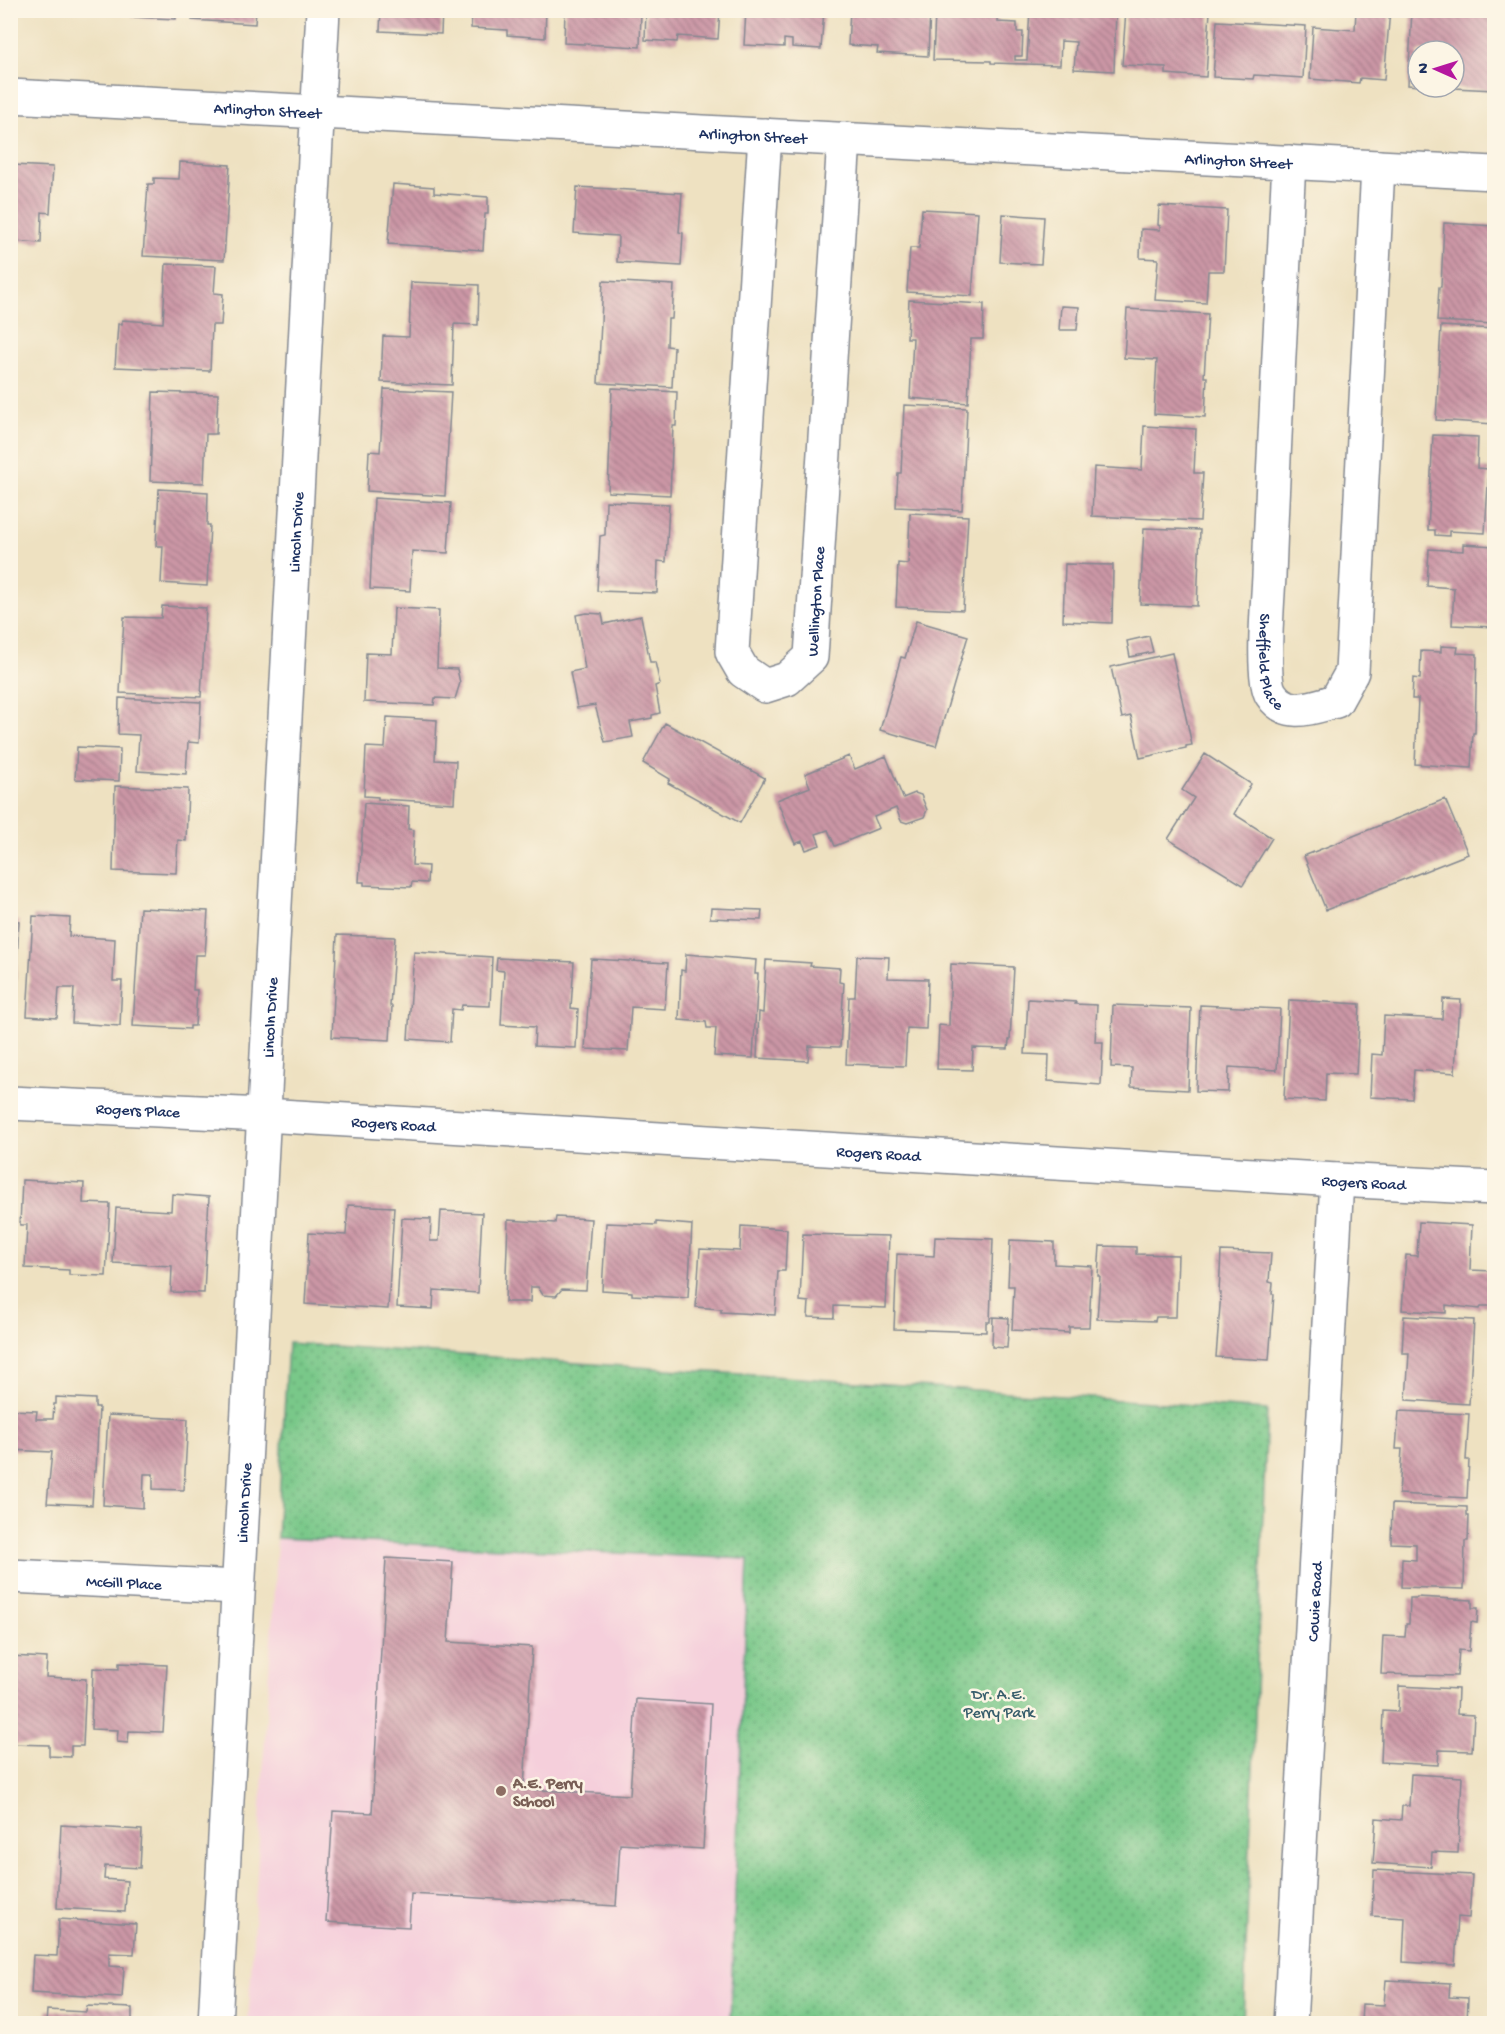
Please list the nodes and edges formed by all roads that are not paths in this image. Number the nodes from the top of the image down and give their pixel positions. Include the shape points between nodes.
1 (323, 10) edge
2 (10, 96) edge
3 (318, 111) junction
4 (765, 135) junction
5 (844, 139) junction
6 (1289, 162) junction
7 (1378, 167) junction
8 (1494, 173) edge
9 (10, 1103) edge
10 (264, 1115) junction
11 (1336, 1180) junction
12 (1494, 1188) edge
13 (10, 1576) edge
14 (238, 1587) junction
15 (215, 2024) edge
16 (1290, 2024) edge

1 - 3 street, Lincoln Drive
2 - 3 street, Arlington Street
3 - 4 street, Arlington Street
3 - 10 street, Lincoln Drive
4 - 5 street, Arlington Street
4 - 5 street, Wellington Place via 732,652 743,671 765,686 787,679 811,657
5 - 6 street, Arlington Street
6 - 7 street, Arlington Street
6 - 7 street, Sheffield Place via 1265,664 1269,693 1282,706 1302,711 1336,701 1352,672
7 - 8 street, Arlington Street
9 - 10 street, Rogers Place
10 - 11 street, Rogers Road
10 - 14 street, Lincoln Drive
11 - 12 street, Rogers Road
11 - 16 street, Cowie Road
13 - 14 street, McGill Place
14 - 15 street, Lincoln Drive

